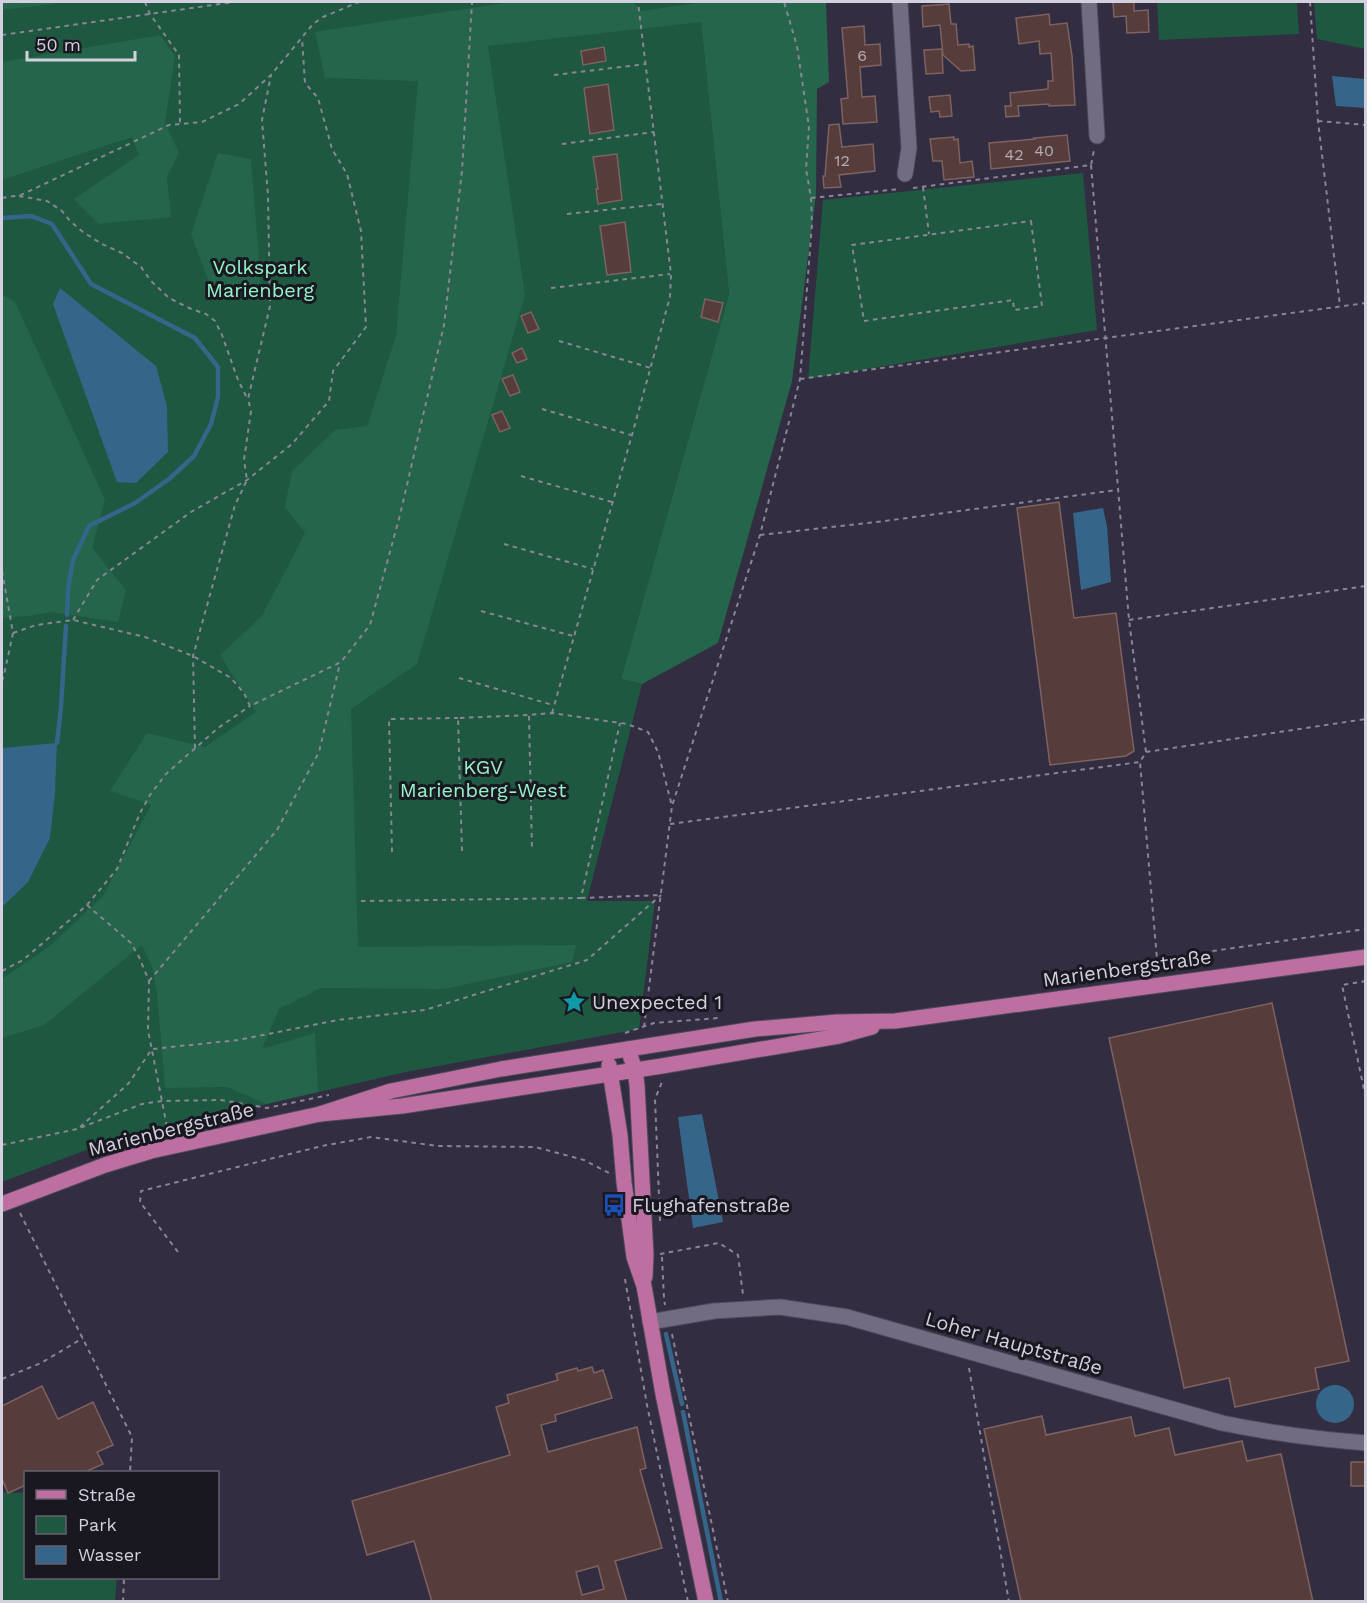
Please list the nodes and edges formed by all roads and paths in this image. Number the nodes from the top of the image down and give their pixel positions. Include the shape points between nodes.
1 (145, 2) edge
2 (234, 2) edge
3 (359, 2) edge
4 (472, 2) edge
5 (638, 2) edge
6 (784, 2) edge
7 (900, 2) edge
8 (1089, 2) edge
9 (1310, 2) edge
10 (150, 14) junction
11 (2, 35) edge
12 (302, 38) junction
13 (646, 63) junction
14 (272, 75) junction
15 (554, 75) dead end
16 (1318, 121) junction
17 (180, 123) junction
18 (1365, 125) edge
19 (654, 132) junction
20 (1097, 136) joint
21 (562, 144) dead end
22 (1091, 165) junction
23 (905, 174) dead end
24 (923, 187) junction
25 (16, 196) junction
26 (2, 198) edge
27 (811, 198) junction
28 (662, 204) junction
29 (567, 214) dead end
30 (930, 234) junction
31 (671, 274) junction
32 (551, 288) dead end
33 (1365, 303) edge
34 (1340, 306) junction
35 (1105, 338) junction
36 (559, 341) dead end
37 (651, 368) junction
38 (800, 379) junction
39 (248, 399) junction
40 (542, 409) dead end
41 (632, 435) junction
42 (521, 476) dead end
43 (247, 480) junction
44 (1117, 490) junction
45 (612, 502) junction
46 (760, 535) junction
47 (504, 544) dead end
48 (594, 570) junction
49 (2, 571) edge
50 (1365, 586) edge
51 (482, 611) dead end
52 (1129, 620) junction
53 (73, 621) junction
54 (13, 633) junction
55 (573, 636) junction
56 (193, 656) junction
57 (341, 662) junction
58 (459, 678) dead end
59 (2, 681) edge
60 (553, 705) junction
61 (250, 706) junction
62 (552, 713) junction
63 (529, 715) junction
64 (458, 718) junction
65 (1365, 719) edge
66 (620, 723) junction
67 (195, 748) junction
68 (1146, 752) junction
69 (1140, 762) junction
70 (672, 806) junction
71 (670, 824) junction
72 (462, 851) dead end
73 (532, 851) dead end
74 (392, 852) dead end
75 (661, 895) junction
76 (581, 898) junction
77 (361, 901) dead end
78 (87, 905) junction
79 (1365, 929) edge
80 (1365, 957) edge
81 (2, 971) edge
82 (148, 981) junction
83 (1365, 981) edge
84 (724, 1018) dead end
85 (895, 1021) junction
86 (644, 1028) junction
87 (625, 1033) dead end
88 (152, 1049) junction
89 (628, 1049) junction
90 (607, 1052) junction
91 (635, 1070) junction
92 (610, 1074) junction
93 (664, 1078) dead end
94 (335, 1093) dead end
95 (1365, 1099) edge
96 (162, 1101) junction
97 (320, 1114) junction
98 (77, 1129) junction
99 (2, 1145) edge
100 (171, 1146) junction
101 (624, 1182) junction
102 (8, 1202) edge
103 (661, 1230) dead end
104 (178, 1252) dead end
105 (654, 1255) junction
106 (644, 1286) junction
107 (745, 1310) junction
108 (669, 1318) junction
109 (650, 1322) junction
110 (83, 1338) junction
111 (966, 1351) junction
112 (2, 1379) edge
113 (1365, 1443) edge
114 (130, 1471) edge
115 (124, 1579) edge
116 (123, 1602) edge
117 (706, 1602) edge
118 (728, 1602) edge
119 (1009, 1602) edge

1 - 10 path
2 - 10 path
3 - 12 path via 323,17
4 - 57 path via 462,171 444,325 370,625
5 - 13 path
6 - 27 path via 796,46 809,127 806,169
7 - 23 street via 909,148
8 - 20 street
9 - 16 path
10 - 11 path
10 - 17 path via 179,55
12 - 14 path
12 - 43 path via 305,83 318,98 332,149 347,174 361,231 366,327 333,371 329,401 292,444
13 - 15 path
13 - 19 path
14 - 17 path via 239,104 202,122
14 - 39 path via 262,120 270,306
16 - 18 path
16 - 34 path
17 - 25 path
19 - 21 path
19 - 28 path
20 - 22 path
22 - 24 path
22 - 35 path
24 - 27 path
24 - 30 path
25 - 26 path
25 - 39 path via 46,201 62,211 83,232 141,267 169,298 215,321
27 - 38 path
28 - 29 path
28 - 31 path
30 - 30 path via 852,245 864,321 1013,300 1014,310 1042,306 1031,221
31 - 32 path
31 - 37 path via 670,297
33 - 34 path
34 - 35 path
35 - 38 path
35 - 44 path
36 - 37 path
37 - 41 path
38 - 46 path
39 - 43 path via 251,411 244,460
40 - 41 path
41 - 45 path
42 - 45 path
43 - 53 path via 192,512 97,579
43 - 56 path via 235,505
44 - 46 path
44 - 52 path
45 - 48 path
46 - 70 path
47 - 48 path
48 - 55 path
49 - 54 path
50 - 52 path
51 - 55 path
52 - 68 path
53 - 54 path via 36,624
53 - 56 path via 146,637
54 - 59 path
55 - 60 path
56 - 61 path via 231,678
56 - 67 path
57 - 61 path
57 - 82 path via 319,752 277,830
58 - 60 path
60 - 62 path
61 - 67 path
62 - 63 path
62 - 66 path
63 - 64 path
63 - 73 path
64 - 72 path
64 - 74 path via 389,719
65 - 68 path
66 - 70 path via 648,732 658,752
66 - 76 path
67 - 78 path via 150,795 117,868
68 - 69 path
69 - 71 path
69 - 79 path via 1157,959
70 - 71 path
71 - 75 path
75 - 76 path
75 - 86 path
75 - 88 path via 587,960 425,1010 338,1020 238,1040
76 - 77 path
78 - 81 path via 23,960
78 - 82 path via 131,943
80 - 85 main road, Marienbergstraße
82 - 88 path
83 - 95 path via 1342,985
84 - 86 path via 654,1023
85 - 89 main road, Marienbergstraße via 755,1029
85 - 91 main road, Marienbergstraße via 839,1036
86 - 87 path
88 - 96 path
88 - 98 path via 129,1083
89 - 90 main road, Marienbergstraße
89 - 91 main road
90 - 92 main road
90 - 97 main road, Marienbergstraße via 426,1083
91 - 92 main road, Marienbergstraße
91 - 105 main road
92 - 97 main road, Marienbergstraße via 402,1106
92 - 101 main road
93 - 103 path via 655,1099
94 - 96 path via 267,1108 221,1100
96 - 98 path via 142,1104
96 - 100 path
97 - 100 main road, Marienbergstraße
98 - 99 path
100 - 102 main road, Marienbergstraße via 118,1161
101 - 104 path via 584,1160 535,1147 438,1146 371,1137 141,1191 140,1202
101 - 106 main road via 634,1257
102 - 110 path
105 - 106 main road
105 - 107 path via 719,1243 738,1255
105 - 108 path
106 - 109 main road
107 - 108 street, Loher Hauptstraße
107 - 111 street, Loher Hauptstraße via 780,1307 847,1317
108 - 109 street, Loher Hauptstraße
108 - 118 path
109 - 117 main road
110 - 112 path via 41,1363
110 - 114 path via 132,1437
111 - 113 street, Loher Hauptstraße via 1222,1423
111 - 119 path
115 - 116 path

